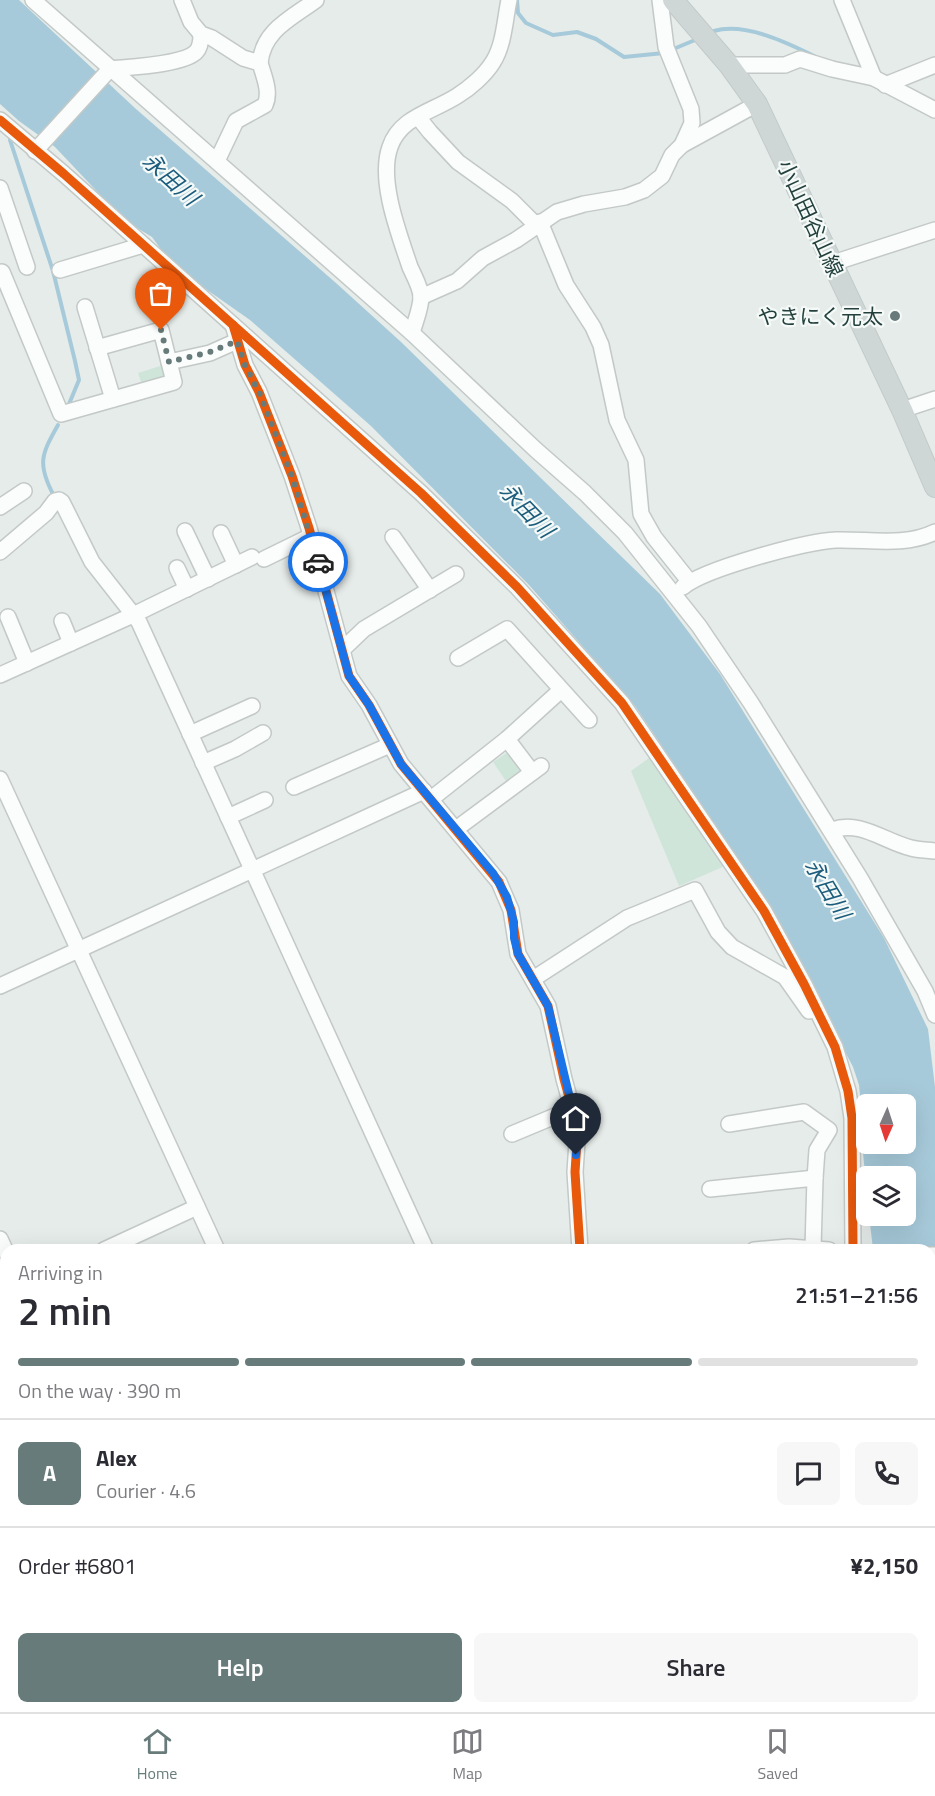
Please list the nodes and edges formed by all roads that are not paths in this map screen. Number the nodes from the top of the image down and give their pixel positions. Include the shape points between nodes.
1 (33, 0) edge
2 (182, 0) edge
3 (316, 0) edge
4 (509, 0) edge
5 (660, 0) edge
6 (672, 0) edge
7 (842, 0) edge
8 (201, 34) junction
9 (260, 63) junction
10 (935, 65) edge
11 (729, 66) junction
12 (110, 69) junction
13 (879, 82) junction
14 (757, 104) junction
15 (935, 110) edge
16 (418, 117) junction
17 (0, 120) edge
18 (682, 145) junction
19 (35, 151) junction
20 (217, 161) junction
21 (0, 188) edge
22 (538, 224) junction
23 (935, 230) edge
24 (144, 245) junction
25 (833, 263) junction
26 (27, 267) dead end
27 (60, 270) dead end
28 (0, 273) edge
29 (421, 297) junction
30 (85, 307) dead end
31 (233, 325) junction
32 (412, 333) junction
33 (237, 341) junction
34 (98, 348) junction
35 (169, 362) junction
36 (113, 399) junction
37 (935, 399) edge
38 (902, 410) junction
39 (935, 487) edge
40 (24, 490) dead end
41 (0, 507) edge
42 (185, 531) dead end
43 (935, 531) edge
44 (221, 533) dead end
45 (311, 536) junction
46 (393, 537) dead end
47 (0, 552) edge
48 (236, 565) junction
49 (177, 568) dead end
50 (456, 574) dead end
51 (208, 579) junction
52 (689, 581) junction
53 (187, 589) junction
54 (430, 590) junction
55 (674, 595) junction
56 (133, 615) junction
57 (8, 616) dead end
58 (62, 621) dead end
59 (71, 643) junction
60 (342, 650) junction
61 (458, 658) dead end
62 (27, 663) junction
63 (0, 675) edge
64 (561, 690) junction
65 (252, 706) dead end
66 (589, 720) dead end
67 (263, 733) dead end
68 (190, 734) junction
69 (507, 739) junction
70 (390, 745) junction
71 (203, 763) junction
72 (0, 779) edge
73 (294, 787) dead end
74 (427, 795) junction
75 (265, 800) dead end
76 (228, 817) junction
77 (456, 829) junction
78 (831, 830) junction
79 (935, 851) edge
80 (252, 871) junction
81 (79, 950) junction
82 (533, 979) junction
83 (0, 986) edge
84 (935, 1015) edge
85 (820, 1016) junction
86 (572, 1109) junction
87 (729, 1124) dead end
88 (512, 1134) dead end
89 (815, 1178) junction
90 (710, 1189) dead end
91 (197, 1207) junction
92 (117, 1244) edge
93 (214, 1244) edge
94 (423, 1244) edge
95 (580, 1244) edge
96 (813, 1244) edge
97 (853, 1244) edge

1 - 12 street
2 - 8 street
3 - 9 street via 276,28 261,50
4 - 16 street via 493,63 473,84
5 - 18 street via 667,52 691,109 692,123
6 - 11 main road, 小山田谷山線
7 - 13 street
8 - 9 street via 243,58
8 - 12 street via 195,54 184,59
9 - 20 street via 266,81 265,105 236,121
10 - 13 street
11 - 13 street via 786,65 800,59
11 - 14 main road, 小山田谷山線
12 - 19 street
12 - 20 street
13 - 15 street
14 - 18 street
14 - 25 main road, 小山田谷山線
16 - 22 street via 458,162
16 - 29 street via 406,122 397,133 386,160 386,175 401,241
17 - 19 street
18 - 22 street via 662,176 644,190 557,212
19 - 24 street
20 - 32 street
21 - 26 street
22 - 29 street via 483,258 456,281
22 - 52 street via 566,285 601,345 617,420 636,460 641,514
23 - 25 street
24 - 27 street
24 - 31 street
25 - 38 main road, 小山田谷山線
28 - 36 street via 61,414
29 - 32 street
30 - 34 street
31 - 33 street
31 - 85 street via 421,493 517,586 622,704 764,911
32 - 55 street via 585,493 625,534
33 - 35 street
33 - 45 street via 292,476
34 - 35 street via 161,330
34 - 36 street
35 - 36 street via 174,381
37 - 38 street
38 - 39 main road, 小山田谷山線
40 - 41 street
42 - 51 street
43 - 52 street via 903,541 812,542
44 - 48 street
45 - 48 street
45 - 60 street
46 - 54 street
47 - 56 street via 58,500 92,562
48 - 51 street
49 - 53 street
50 - 54 street
51 - 53 street
52 - 55 street
53 - 56 street
54 - 60 street via 364,629
55 - 78 street via 751,703
56 - 59 street
56 - 68 street
57 - 62 street
58 - 59 street
59 - 62 street
60 - 70 street via 349,676
61 - 64 street via 507,629
62 - 63 street
64 - 66 street
64 - 69 street
65 - 68 street
67 - 71 street
68 - 71 street
69 - 74 street
69 - 77 street via 536,769
70 - 73 street
70 - 74 street
71 - 76 street
72 - 81 street
74 - 77 street
74 - 80 street
75 - 76 street
76 - 80 street
77 - 82 street via 493,873 507,897 518,954
78 - 79 street via 855,827 910,848
78 - 84 street via 920,981
80 - 81 street
80 - 94 street
81 - 83 street
81 - 91 street
82 - 85 street via 627,918 695,890 718,932 732,948 785,977 806,1008
82 - 86 street via 548,1006
85 - 97 street via 845,1078 852,1118
86 - 88 street
86 - 95 street via 577,1142 574,1172
87 - 89 street via 804,1112 828,1130 817,1150
89 - 90 street
89 - 96 street
91 - 92 street
91 - 93 street

